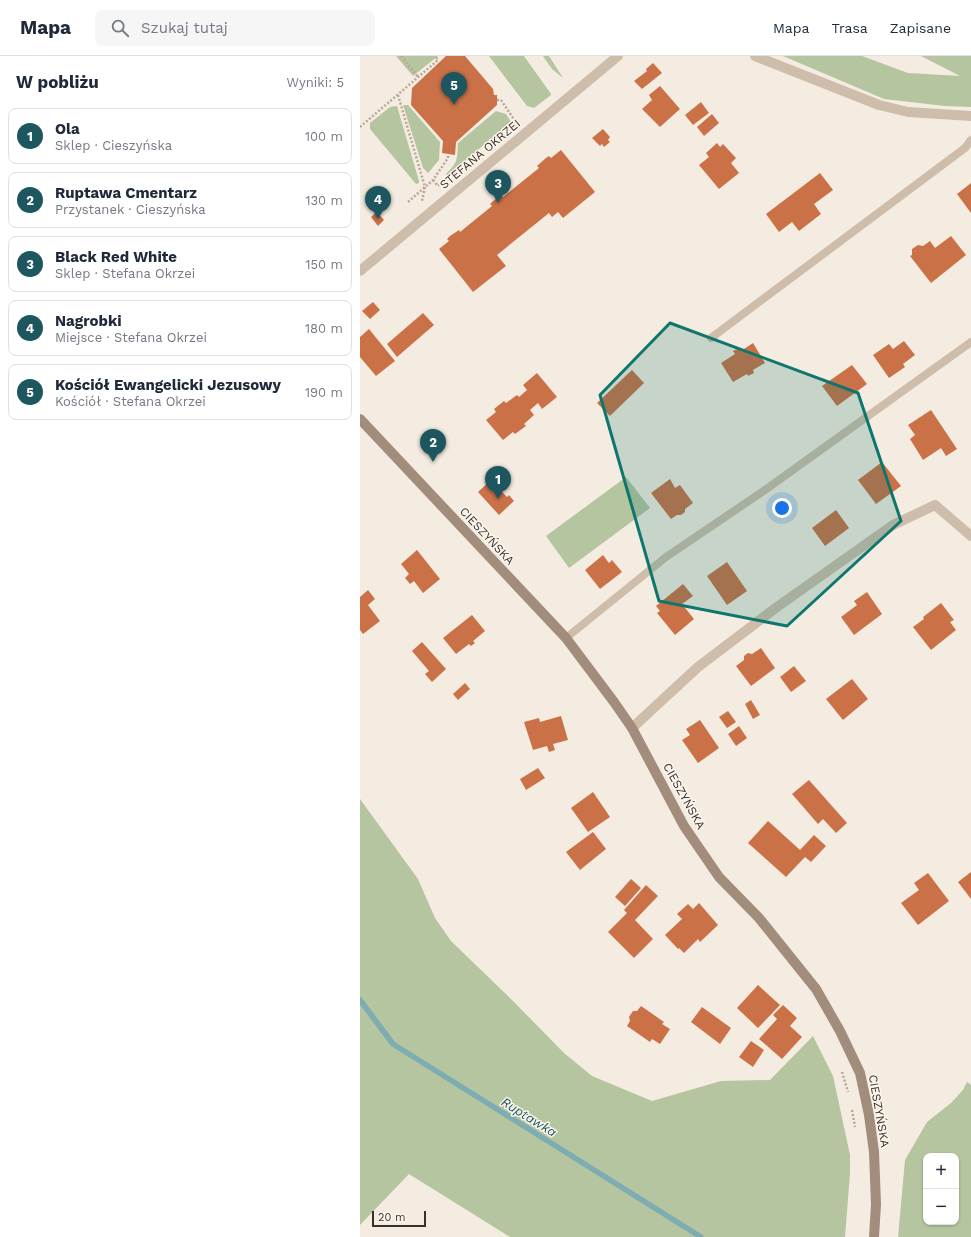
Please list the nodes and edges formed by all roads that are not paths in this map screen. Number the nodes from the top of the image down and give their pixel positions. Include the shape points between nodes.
1 (618, 56) edge
2 (755, 56) edge
3 (971, 116) edge
4 (971, 140) edge
5 (360, 271) edge
6 (711, 338) dead end
7 (971, 342) edge
8 (360, 419) edge
9 (971, 536) edge
10 (566, 638) junction
11 (632, 728) junction
12 (874, 1237) edge

1 - 5 street, STEFANA OKRZEI
2 - 3 street via 879,104 908,112
4 - 6 lane via 965,148
7 - 10 lane via 765,490 666,557
8 - 10 main road, CIESZYŃSKA
9 - 11 street via 934,505 893,525 698,667
10 - 11 main road, CIESZYŃSKA
11 - 12 main road, CIESZYŃSKA via 684,826 719,877 759,918 816,989 860,1072 874,1152

